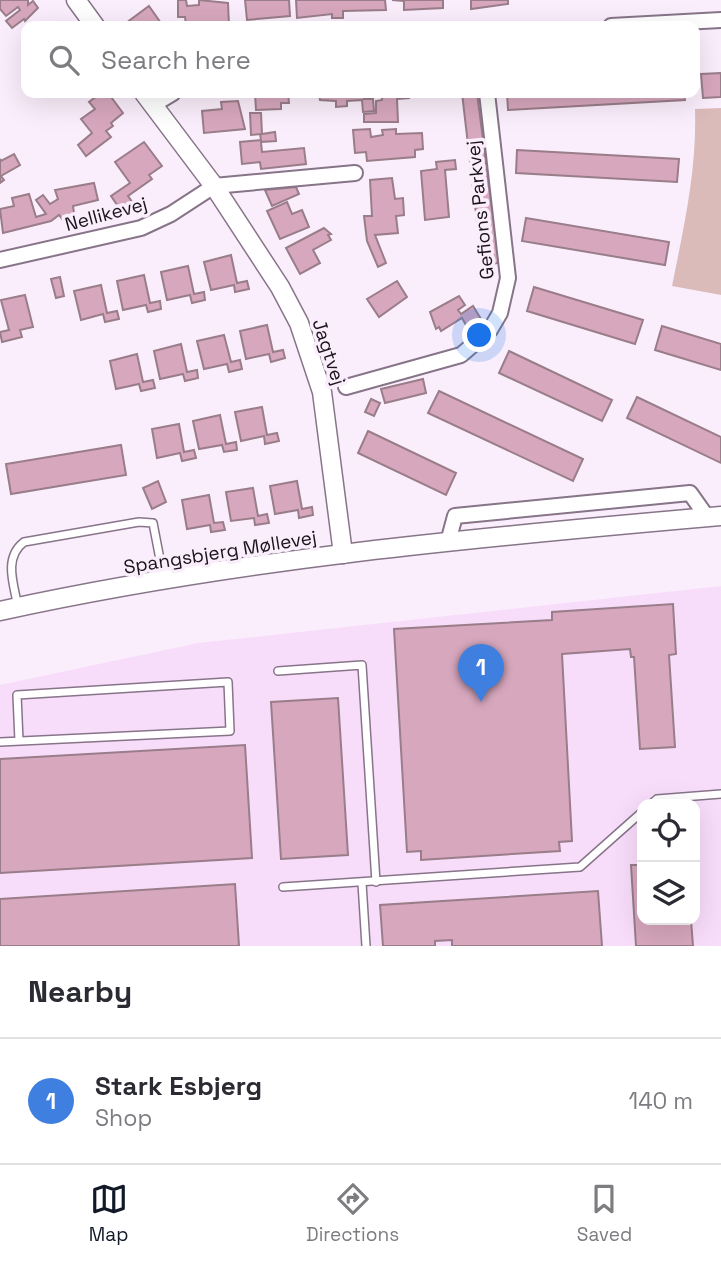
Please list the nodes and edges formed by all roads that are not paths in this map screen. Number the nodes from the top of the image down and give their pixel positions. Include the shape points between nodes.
1 (76, 0) edge
2 (721, 20) edge
3 (91, 21) edge
4 (700, 21) edge
5 (488, 98) edge
6 (148, 99) edge
7 (355, 173) dead end
8 (214, 186) junction
9 (0, 260) edge
10 (346, 387) dead end
11 (714, 517) edge
12 (449, 542) junction
13 (343, 554) junction
14 (164, 580) junction
15 (9, 609) edge
16 (278, 671) dead end
17 (19, 741) junction
18 (0, 742) edge
19 (721, 794) edge
20 (657, 799) edge
21 (637, 816) edge
22 (376, 882) junction
23 (362, 883) junction
24 (283, 887) dead end
25 (366, 946) edge

1 - 3 street
2 - 4 street
5 - 10 street, Gefions Parkvej via 509,278 500,313 478,343 461,355
6 - 8 street, Jagtvej
7 - 8 street
8 - 9 street, Nellikevej via 141,228
8 - 13 street, Jagtvej via 299,323 322,393
11 - 12 street, Spangsbjerg Møllevej
11 - 12 street, Spangsbjerg Møllevej via 690,493 664,495 455,516
12 - 13 street, Spangsbjerg Møllevej
13 - 14 street, Spangsbjerg Møllevej
14 - 15 street, Spangsbjerg Møllevej
14 - 15 lane via 153,523 24,542 10,560
16 - 22 lane via 362,665
17 - 17 lane via 17,695 228,682 230,731
17 - 18 lane
19 - 20 lane
21 - 22 lane via 580,867
22 - 23 lane
23 - 24 lane
23 - 25 lane

